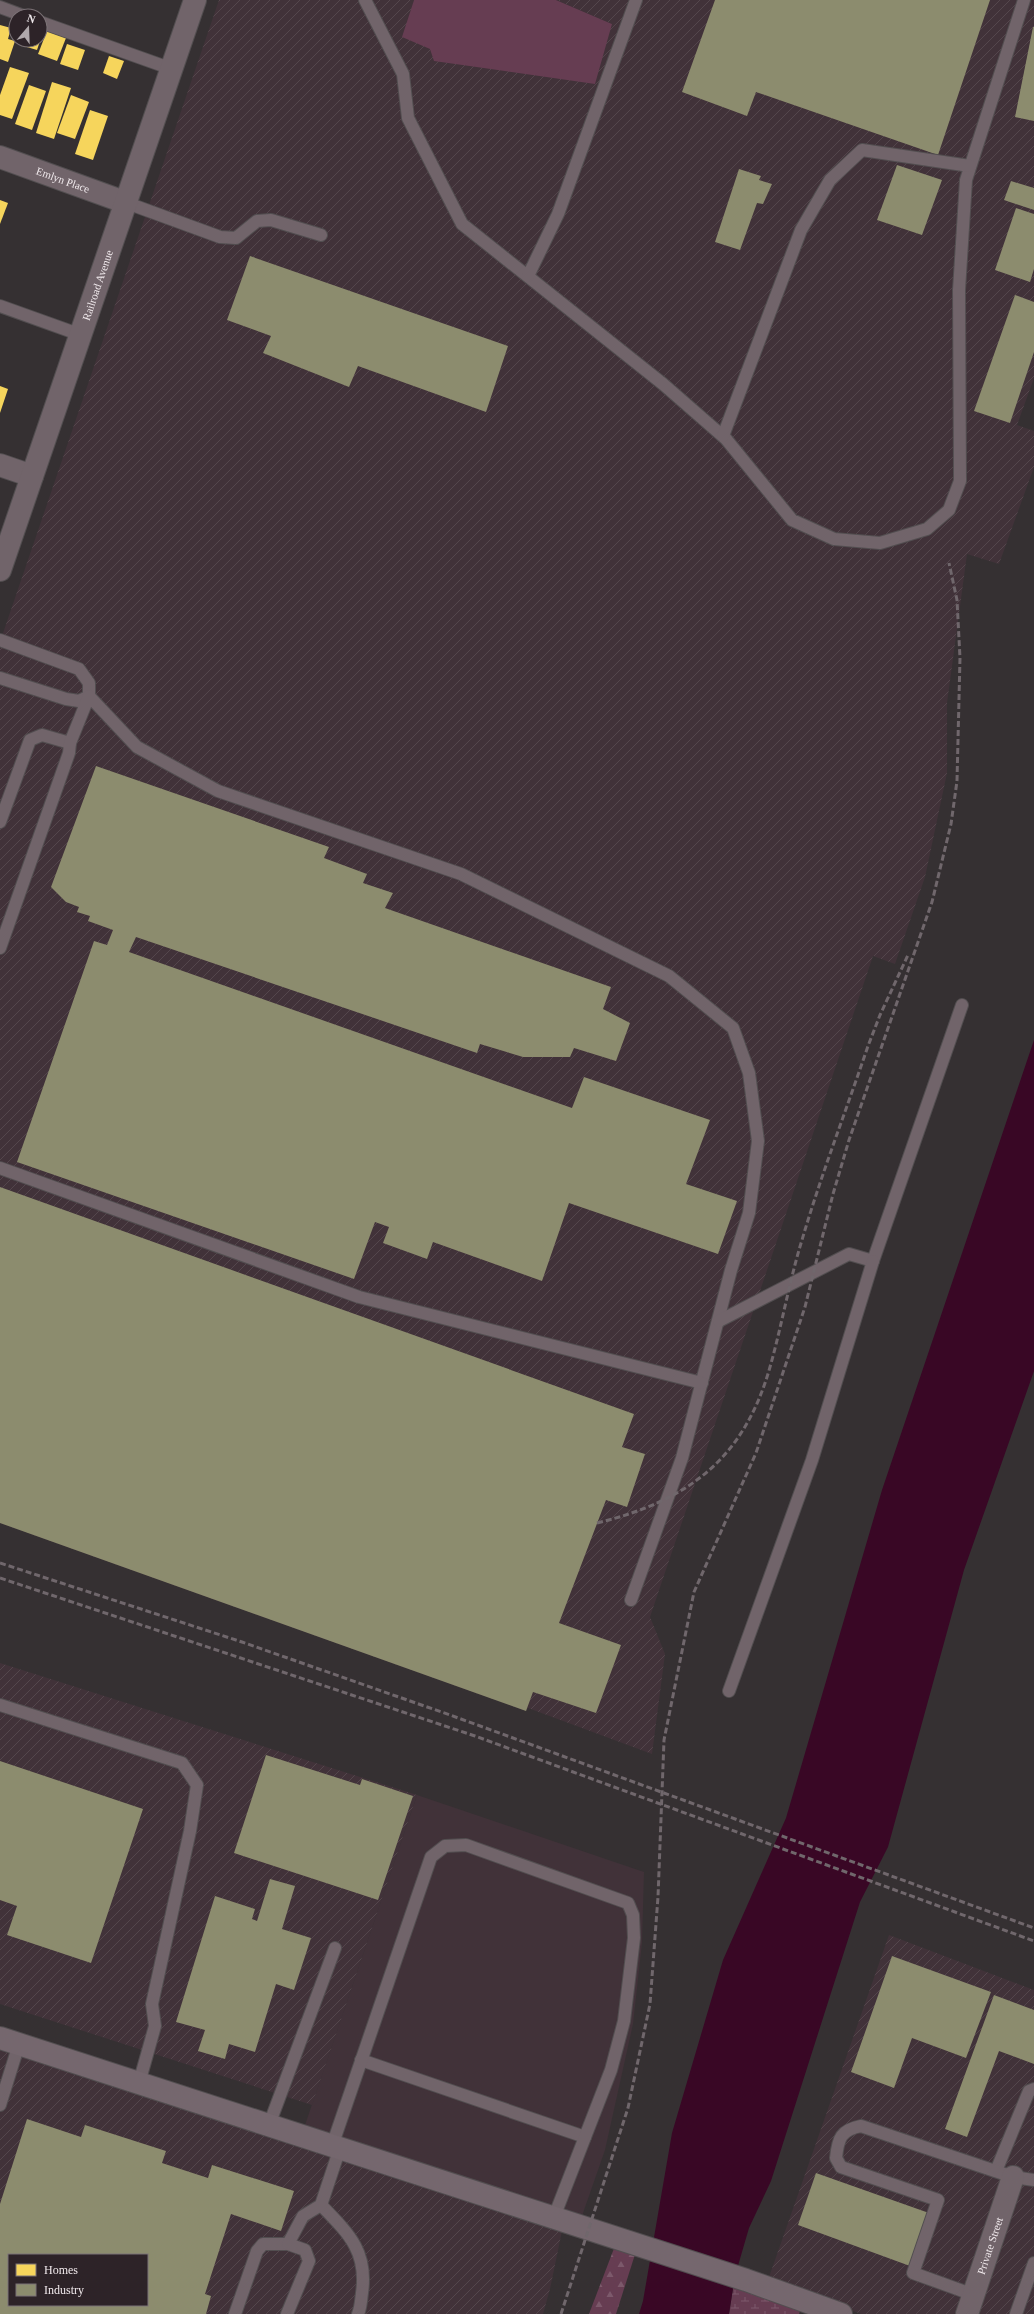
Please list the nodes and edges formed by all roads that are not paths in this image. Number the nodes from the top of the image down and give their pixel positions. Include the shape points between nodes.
1 (195, 0) edge
2 (365, 0) edge
3 (636, 0) edge
4 (1024, 0) edge
5 (48, 25) edge
6 (172, 69) junction
7 (0, 157) edge
8 (970, 166) junction
9 (126, 203) junction
10 (321, 235) dead end
11 (528, 276) junction
12 (0, 306) edge
13 (80, 335) junction
14 (723, 436) junction
15 (0, 465) edge
16 (32, 476) junction
17 (0, 570) edge
18 (0, 640) edge
19 (0, 678) edge
20 (89, 696) junction
21 (70, 743) junction
22 (0, 822) edge
23 (0, 948) edge
24 (962, 1005) dead end
25 (0, 1168) edge
26 (874, 1261) junction
27 (719, 1321) junction
28 (702, 1383) junction
29 (631, 1600) dead end
30 (729, 1691) dead end
31 (0, 1705) edge
32 (334, 1948) dead end
33 (10, 2041) edge
34 (361, 2060) junction
35 (139, 2083) junction
36 (1034, 2089) edge
37 (0, 2105) edge
38 (269, 2125) junction
39 (585, 2137) junction
40 (336, 2147) junction
41 (1014, 2176) edge
42 (321, 2205) junction
43 (554, 2217) junction
44 (288, 2244) junction
45 (1034, 2263) edge
46 (971, 2304) edge
47 (235, 2314) edge
48 (286, 2314) edge
49 (358, 2314) edge
50 (841, 2314) edge
51 (1016, 2314) edge

1 - 6 street, Railroad Avenue
2 - 11 lane via 403,74 408,118 462,224
3 - 11 lane via 558,214
4 - 8 lane
5 - 6 lane
6 - 9 street, Railroad Avenue
7 - 9 street, Emlyn Place
8 - 14 lane via 862,150 830,180 801,230
8 - 14 lane via 966,180 959,290 960,481 949,510 927,529 880,543 834,539 792,520
9 - 10 lane via 220,237 236,238 257,221 271,220
9 - 13 street, Railroad Avenue
11 - 14 lane via 663,384
12 - 13 lane
13 - 16 street, Railroad Avenue
15 - 16 street
16 - 17 street, Railroad Avenue
18 - 20 lane via 79,669 89,683
19 - 20 lane via 66,699 79,701
20 - 21 lane
20 - 27 lane via 137,747 218,790 461,874 669,976 733,1028 749,1074 758,1141 749,1212
21 - 22 lane via 42,735 30,740
21 - 23 lane via 69,753
24 - 26 lane
25 - 28 lane via 359,1297
26 - 27 lane via 849,1254
26 - 30 lane via 812,1460
27 - 28 lane
28 - 29 lane via 682,1458
31 - 35 lane via 182,1763 197,1785 190,1831 152,2004 156,2026
32 - 38 lane
33 - 35 main road
33 - 37 lane
34 - 39 lane
34 - 39 lane via 431,1857 445,1846 466,1845 628,1903 633,1915 634,1938 624,2021 611,2070
34 - 40 lane
35 - 38 main road
36 - 41 lane via 1029,2091
38 - 40 main road
39 - 43 lane
40 - 42 lane
40 - 43 main road
41 - 46 street, Private Street
41 - 46 lane via 861,2126 848,2128 841,2136 837,2147 836,2158 841,2167 938,2200 913,2273
42 - 44 lane via 303,2216
42 - 49 lane via 350,2236 360,2252 365,2276
43 - 50 main road
44 - 47 lane via 263,2244 257,2251
44 - 48 lane via 305,2250 309,2261
45 - 51 lane

